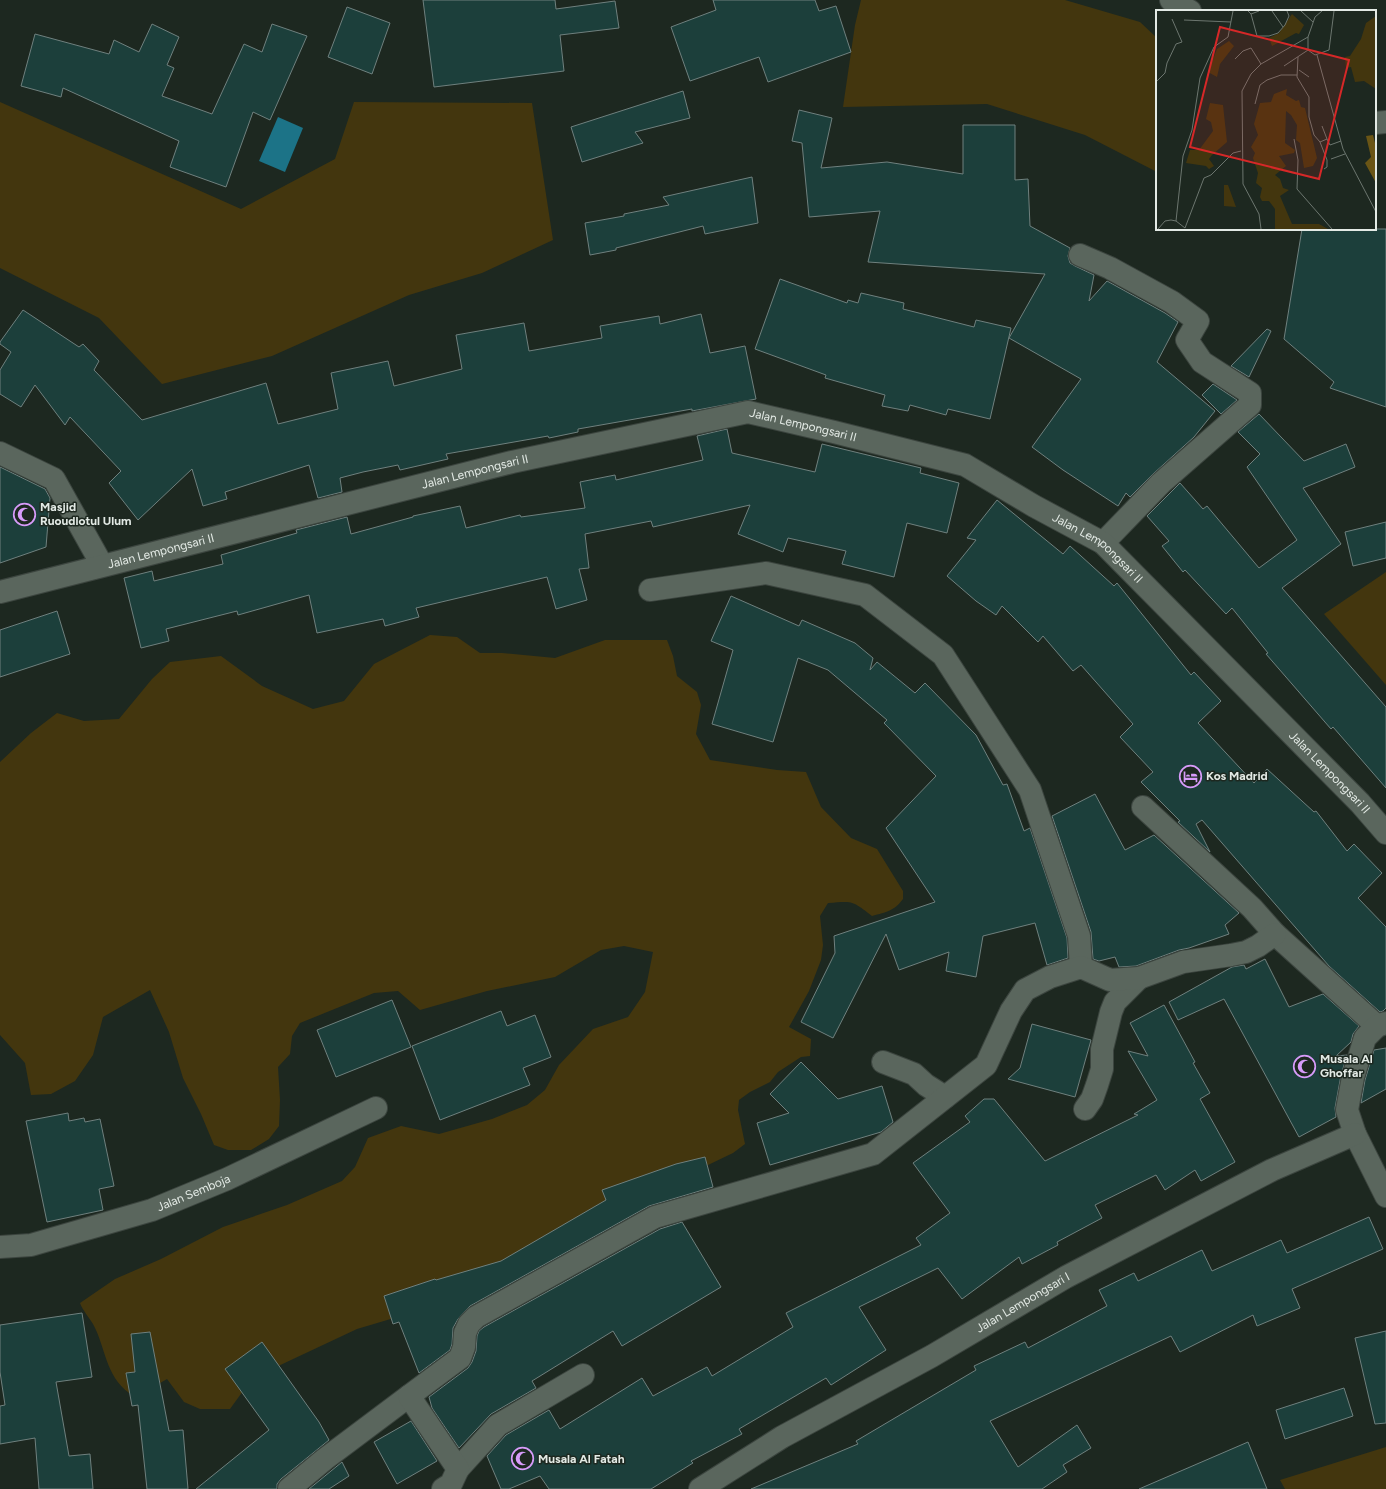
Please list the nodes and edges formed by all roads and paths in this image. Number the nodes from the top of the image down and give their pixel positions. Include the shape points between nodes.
1 (1171, 0) edge
2 (1188, 10) edge
3 (1386, 122) edge
4 (1376, 123) edge
5 (1080, 255) dead end
6 (0, 453) edge
7 (1103, 543) junction
8 (102, 565) junction
9 (650, 590) dead end
10 (0, 592) edge
11 (1143, 807) dead end
12 (1386, 833) edge
13 (1275, 934) junction
14 (1081, 967) junction
15 (1139, 978) junction
16 (1382, 1024) edge
17 (883, 1062) dead end
18 (945, 1097) junction
19 (376, 1108) dead end
20 (1084, 1109) dead end
21 (1354, 1134) junction
22 (1386, 1196) edge
23 (0, 1247) edge
24 (583, 1375) dead end
25 (409, 1396) junction
26 (458, 1468) junction
27 (288, 1489) edge
28 (442, 1489) edge
29 (700, 1489) edge

1 - 2 street
3 - 4 street
5 - 7 street via 1110,268 1186,311 1198,321 1187,340 1202,362 1250,393 1250,405 1161,483
6 - 8 street via 54,479
7 - 8 street, Jalan Lempongsari II via 965,465 748,412 512,462
7 - 12 street, Jalan Lempongsari II via 1360,803
8 - 10 street, Jalan Lempongsari II
9 - 14 street via 766,573 865,595 943,655 1030,790 1079,936
11 - 13 street via 1252,908
13 - 15 street via 1246,952 1183,962
13 - 16 street
14 - 15 street via 1110,980
14 - 18 street via 1050,977 1024,990 1011,1011 986,1065
15 - 20 street via 1115,1002 1110,1012 1102,1049 1100,1074 1092,1099
16 - 21 street via 1365,1038 1353,1077 1347,1110
17 - 18 street via 914,1074
18 - 25 street via 873,1154 655,1217 476,1317 465,1333 460,1358
19 - 23 street, Jalan Semboja via 227,1179 152,1210 31,1245
21 - 22 street
21 - 29 street, Jalan Lempongsari I via 1272,1170 1066,1277 932,1356 782,1437
24 - 26 street via 498,1425
25 - 26 street
25 - 27 street
26 - 28 street via 451,1484

